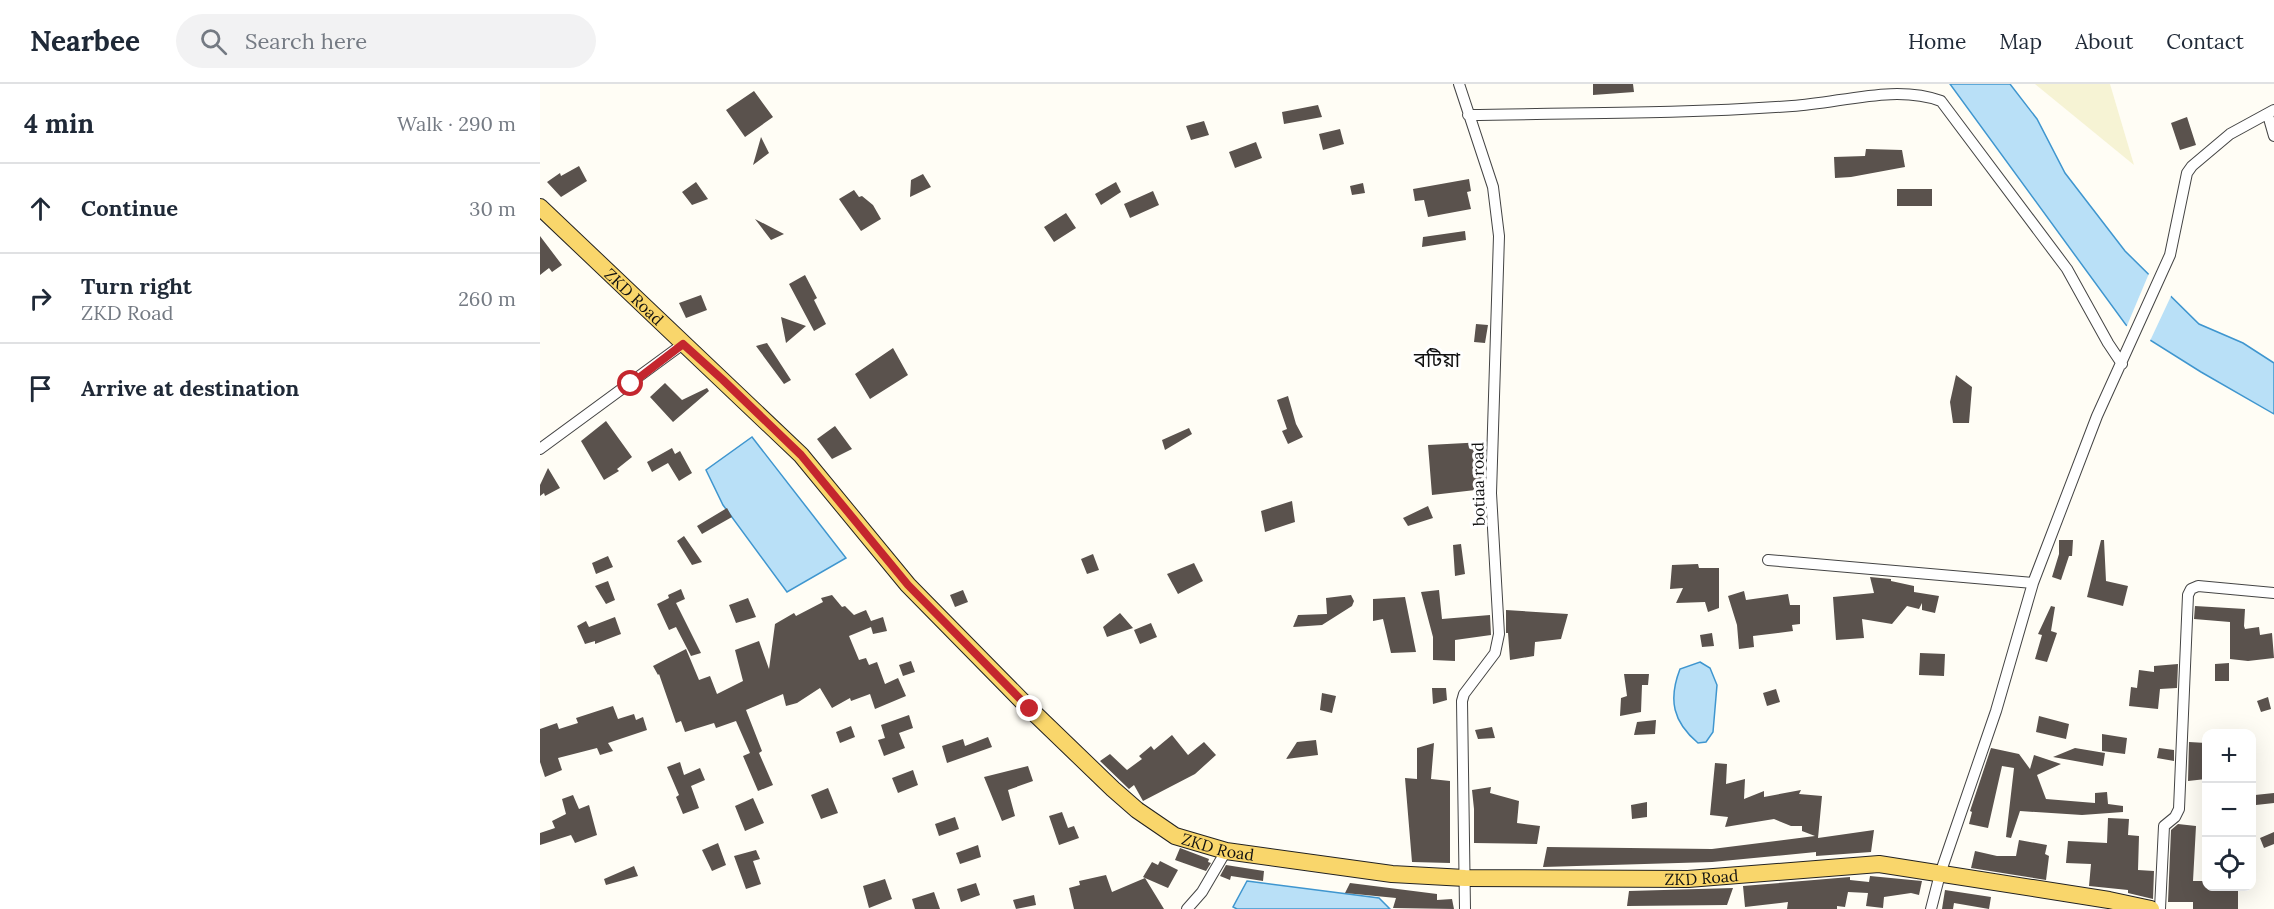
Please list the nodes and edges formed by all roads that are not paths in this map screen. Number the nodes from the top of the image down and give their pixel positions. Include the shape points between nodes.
1 (1459, 84) edge
2 (2271, 112) edge
3 (1468, 115) junction
4 (2274, 136) edge
5 (540, 207) edge
6 (683, 344) junction
7 (2122, 364) junction
8 (540, 449) edge
9 (1768, 560) dead end
10 (2033, 583) junction
11 (2274, 593) edge
12 (1226, 851) junction
13 (1940, 874) junction
14 (1465, 878) junction
15 (1187, 909) edge
16 (1465, 909) edge
17 (1931, 909) edge
18 (2151, 909) edge
19 (2160, 909) edge

1 - 3 street, botiaa road
2 - 4 street
2 - 7 street via 2230,134 2187,173 2170,255
3 - 7 street via 1782,107 1904,92 1924,94 1941,101 2067,269
3 - 14 street, botiaa road via 1493,187 1499,236 1491,493 1499,634 1495,653 1462,701
5 - 6 main road, ZKD Road
6 - 8 street
6 - 12 main road, ZKD Road via 801,455 908,585 1087,766 1137,810 1175,836
7 - 10 street via 2097,416
9 - 10 street
10 - 13 street
11 - 19 street via 2198,586 2188,596 2179,809 2164,826
12 - 14 main road, ZKD Road via 1392,874
12 - 15 street
13 - 14 main road, ZKD Road via 1879,864 1688,879
13 - 17 street
13 - 18 main road, ZKD Road
14 - 16 street, botiaa road

